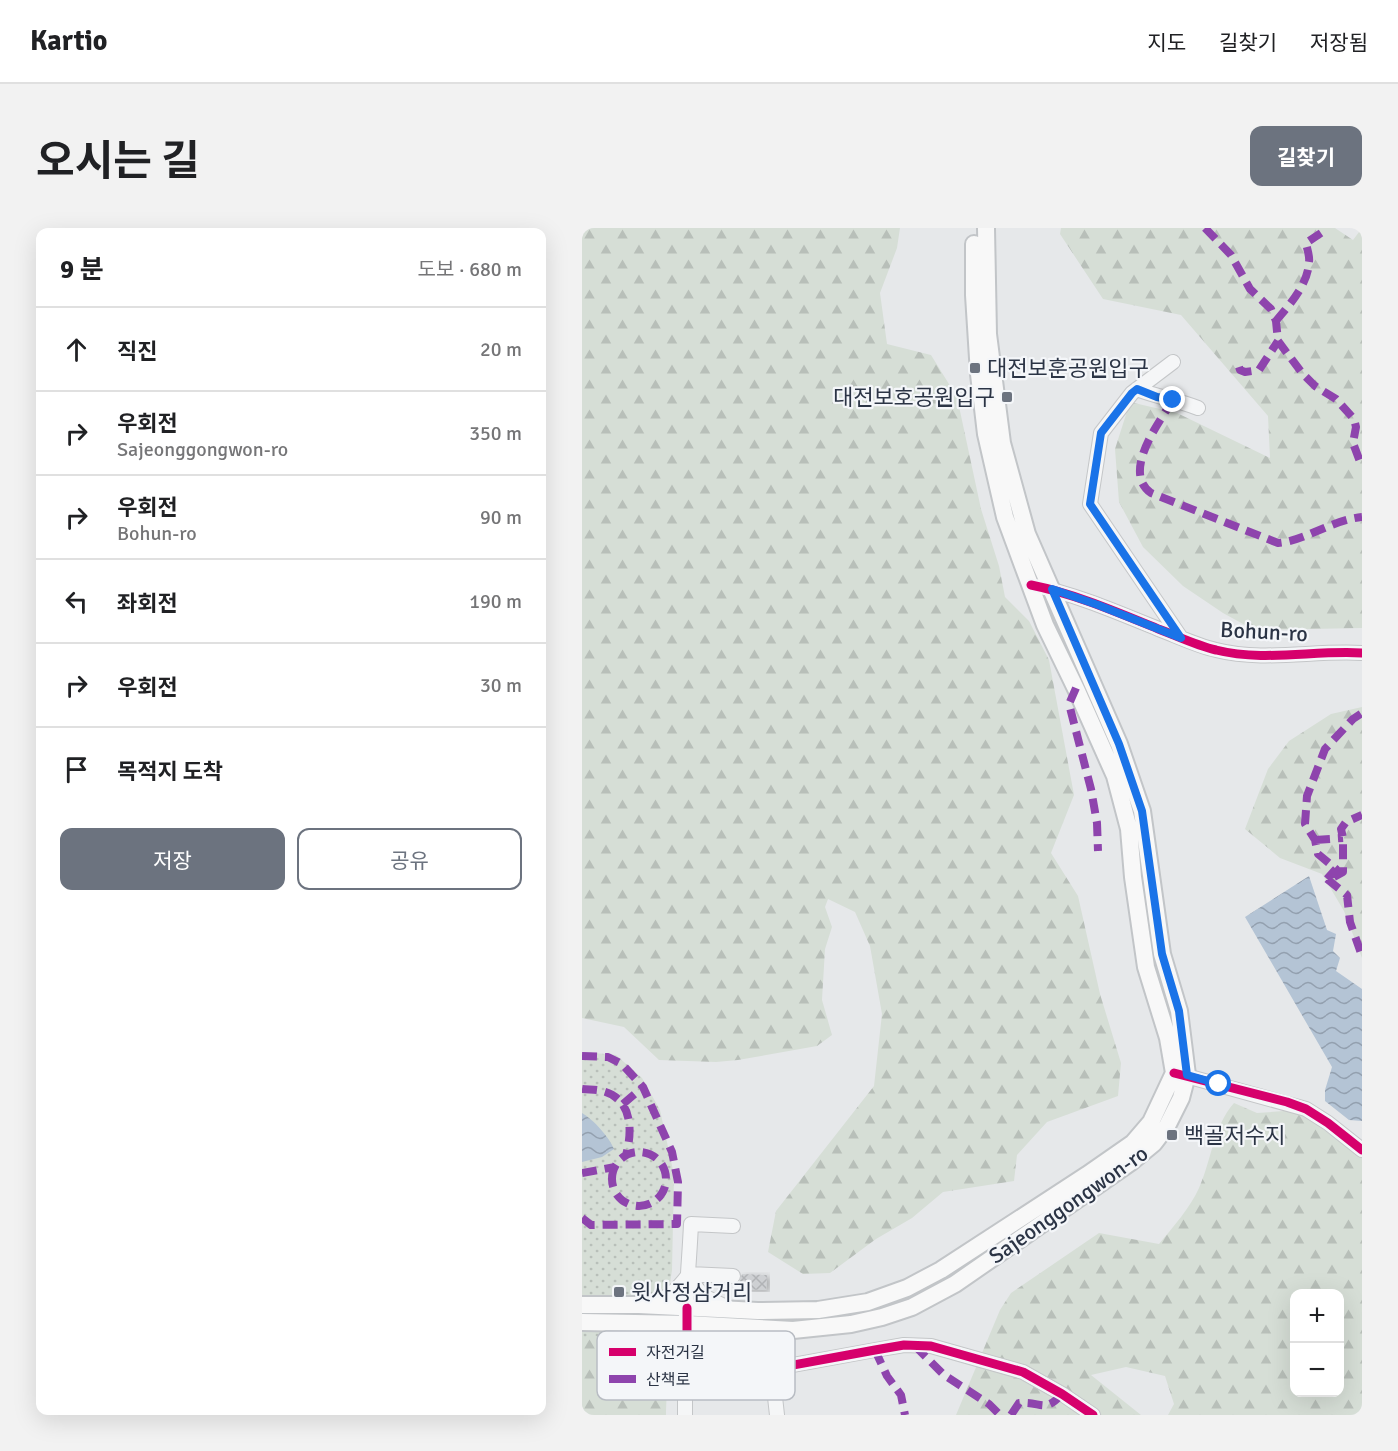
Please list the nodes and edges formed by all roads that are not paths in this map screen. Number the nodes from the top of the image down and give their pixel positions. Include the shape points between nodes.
1 (974, 228) edge
2 (986, 228) edge
3 (1173, 362) dead end
4 (1137, 389) junction
5 (1198, 408) dead end
6 (1031, 585) junction
7 (1052, 589) junction
8 (1181, 638) junction
9 (1362, 653) edge
10 (1180, 1074) junction
11 (1362, 1150) edge
12 (733, 1226) dead end
13 (689, 1274) junction
14 (733, 1276) dead end
15 (582, 1305) edge
16 (639, 1305) junction
17 (687, 1316) junction
18 (733, 1318) junction
19 (582, 1322) edge
20 (642, 1323) junction
21 (657, 1331) edge
22 (687, 1331) edge
23 (712, 1331) edge
24 (795, 1365) edge
25 (775, 1400) edge
26 (777, 1415) edge
27 (1094, 1415) edge

1 - 6 main road via 975,316 986,434 1005,517
2 - 7 main road via 988,334 1002,443 1027,534
3 - 4 street
4 - 5 street
4 - 8 street via 1101,433 1090,504
6 - 7 street, Bohun-ro
6 - 10 main road via 1115,777 1129,829 1146,967
7 - 8 street, Bohun-ro
7 - 10 main road via 1119,744 1142,811 1162,954 1179,1011
8 - 9 street, Bohun-ro via 1238,654
10 - 11 street via 1306,1109
10 - 18 main road, Sajeonggongwon-ro via 1151,1122 1133,1143 941,1270 868,1302
12 - 13 street via 691,1224
13 - 14 street
13 - 16 street via 664,1298
13 - 17 street
13 - 18 street via 695,1289
15 - 16 main road, Sajeonggongwon-ro
16 - 17 main road, Sajeonggongwon-ro
17 - 18 main road, Sajeonggongwon-ro
17 - 20 main road, Sajeonggongwon-ro
17 - 22 street
18 - 23 street
19 - 20 main road, Sajeonggongwon-ro
20 - 21 street
24 - 27 street via 852,1353 931,1346 1023,1372
25 - 26 street

